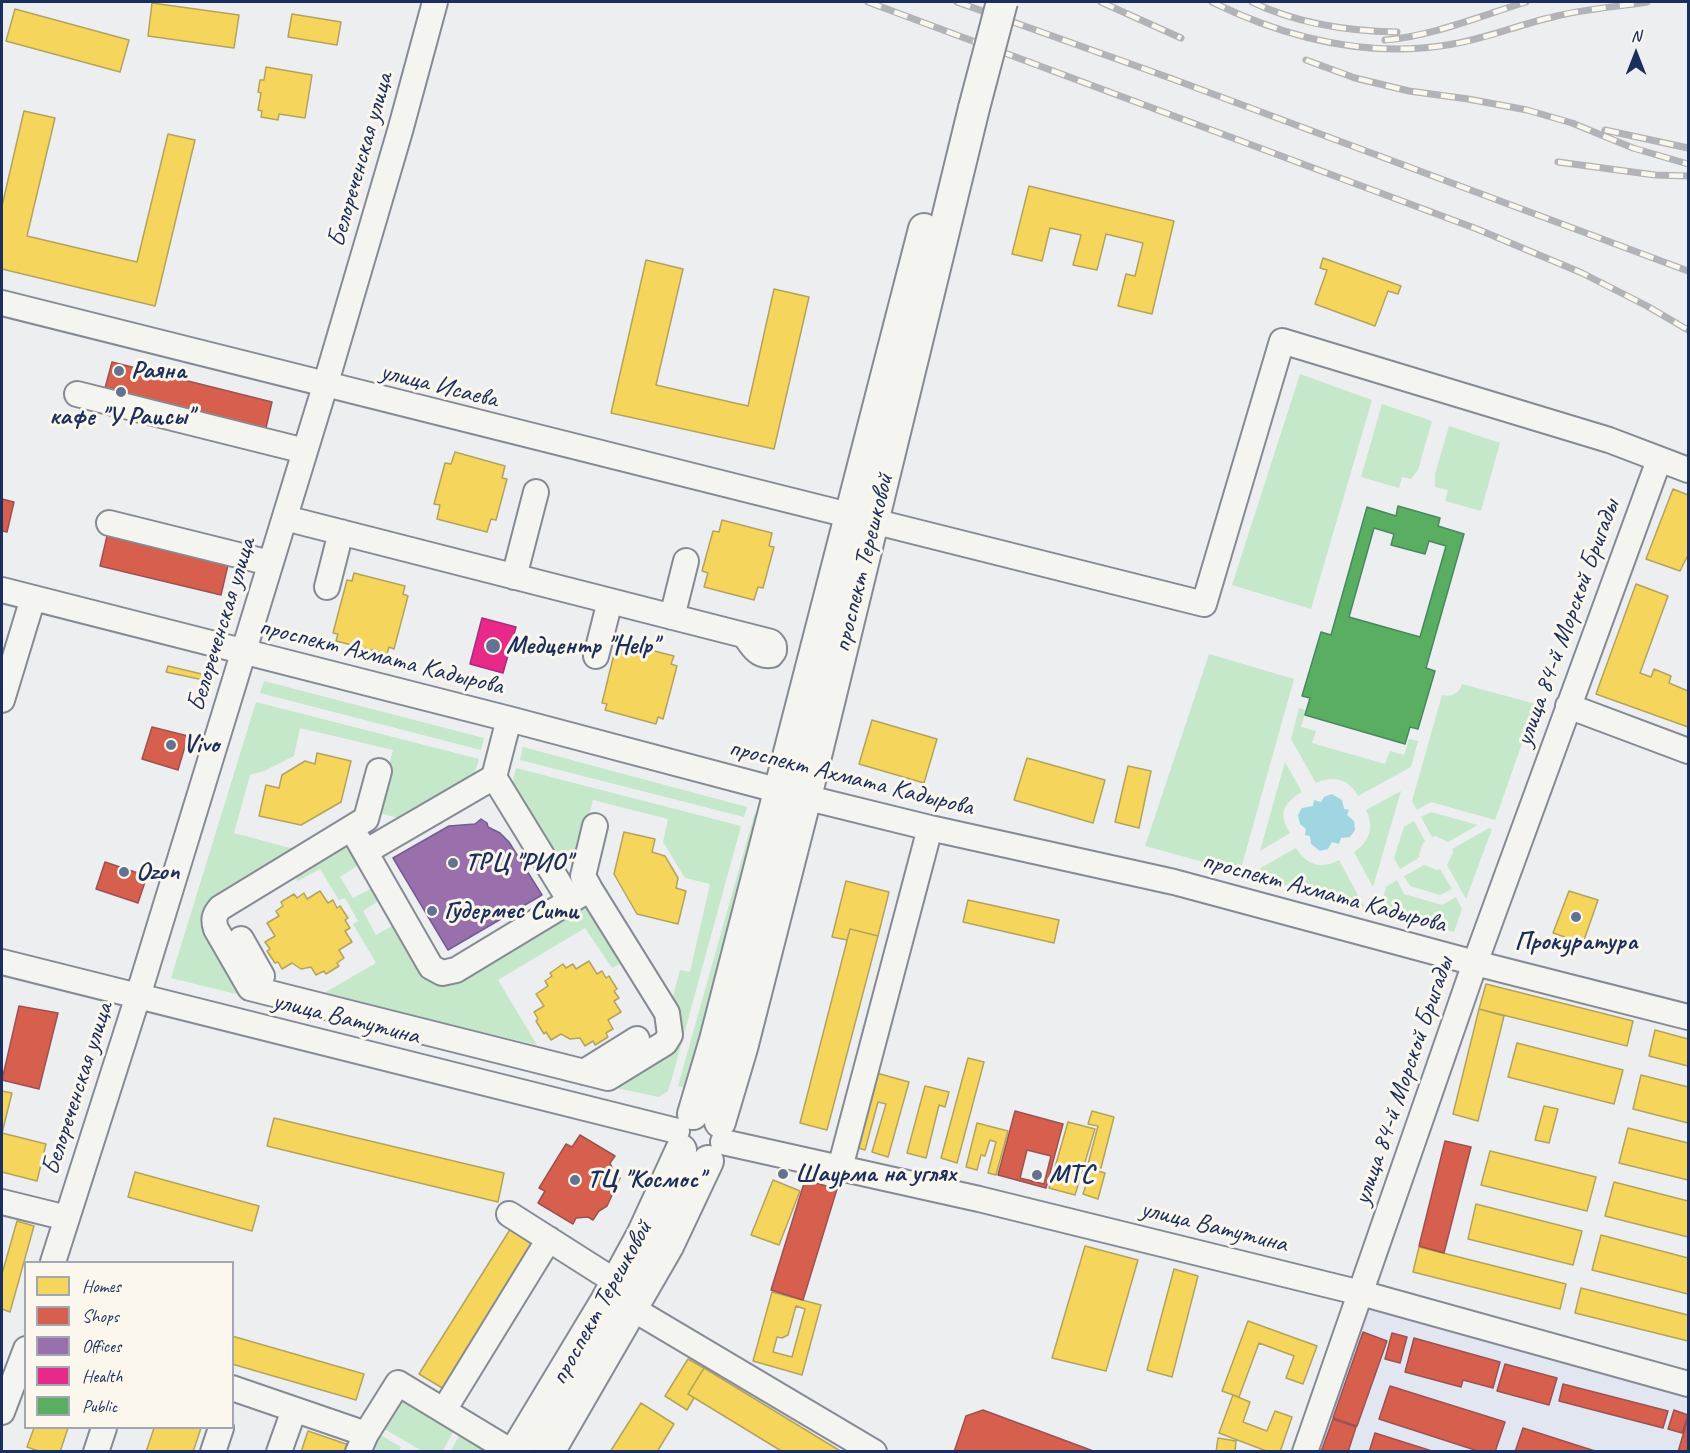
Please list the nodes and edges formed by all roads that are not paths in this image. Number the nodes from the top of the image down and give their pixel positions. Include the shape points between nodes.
1 (435, 2) edge
2 (984, 2) edge
3 (1002, 2) edge
4 (965, 106) junction
5 (2, 303) edge
6 (325, 386) junction
7 (76, 394) dead end
8 (305, 451) junction
9 (1659, 460) junction
10 (1689, 470) edge
11 (536, 492) dead end
12 (285, 518) junction
13 (862, 521) junction
14 (109, 523) dead end
15 (341, 532) junction
16 (686, 561) dead end
17 (270, 563) junction
18 (514, 577) junction
19 (327, 587) dead end
20 (2, 590) edge
21 (33, 598) junction
22 (610, 601) junction
23 (672, 617) junction
24 (745, 636) dead end
25 (244, 651) junction
26 (596, 656) dead end
27 (2, 700) edge
28 (1568, 706) junction
29 (509, 719) junction
30 (1689, 751) edge
31 (379, 771) dead end
32 (494, 777) junction
33 (792, 794) junction
34 (595, 826) dead end
35 (930, 828) junction
36 (352, 829) junction
37 (365, 852) junction
38 (590, 889) junction
39 (570, 902) junction
40 (241, 939) dead end
41 (2, 962) edge
42 (1475, 963) junction
43 (272, 993) junction
44 (138, 996) junction
45 (1689, 1017) edge
46 (637, 1039) dead end
47 (584, 1072) junction
48 (700, 1136) junction
49 (840, 1168) junction
50 (2, 1202) edge
51 (509, 1214) dead end
52 (67, 1218) junction
53 (549, 1239) junction
54 (54, 1261) edge
55 (616, 1282) junction
56 (1361, 1293) junction
57 (633, 1309) junction
58 (24, 1354) edge
59 (1689, 1384) edge
60 (234, 1390) edge
61 (294, 1410) junction
62 (444, 1410) junction
63 (2, 1412) edge
64 (104, 1429) edge
65 (221, 1429) edge
66 (362, 1443) edge
67 (96, 1452) edge
68 (213, 1452) edge
69 (279, 1452) edge
70 (513, 1452) edge
71 (549, 1452) edge
72 (874, 1452) edge
73 (1305, 1452) edge

1 - 6 street, Белореченская улица
2 - 4 main road, проспект Терешковой
3 - 4 main road, проспект Терешковой, bridge
4 - 13 main road, проспект Терешковой
5 - 6 street, улица Исаева
6 - 8 street, Белореченская улица
6 - 13 street, улица Исаева
7 - 8 street
8 - 12 street, Белореченская улица
9 - 10 street
9 - 13 street, улица Исаева via 1609,440 1282,341 1204,604
9 - 28 street, улица 84-й Морской Бригады
11 - 18 street
12 - 15 street
12 - 17 street, Белореченская улица
13 - 33 main road, проспект Терешковой
14 - 17 street
15 - 18 street
15 - 19 street
16 - 23 street
17 - 25 street, Белореченская улица
18 - 22 street
20 - 21 street, проспект Ахмата Кадырова
21 - 25 street, проспект Ахмата Кадырова
21 - 27 street
22 - 23 street
22 - 26 street
23 - 24 street
25 - 29 street, проспект Ахмата Кадырова
25 - 44 street, Белореченская улица
28 - 30 street
28 - 42 street, улица 84-й Морской Бригады
29 - 32 street
29 - 33 street, проспект Ахмата Кадырова
31 - 36 street via 366,819
32 - 37 street
32 - 39 street
33 - 35 street, проспект Ахмата Кадырова
33 - 48 main road, проспект Терешковой via 742,1048
34 - 38 street via 583,876
35 - 42 street, проспект Ахмата Кадырова via 1174,882
35 - 49 street
36 - 37 street
36 - 43 street via 215,914 216,929 250,988
37 - 39 street via 431,967 442,973 456,970
38 - 39 street
38 - 47 street via 667,1013 670,1035 659,1048 608,1078
40 - 43 street
41 - 44 street, улица Ватутина
42 - 45 street, проспект Ахмата Кадырова
42 - 56 street, улица 84-й Морской Бригады
43 - 47 street
44 - 48 street, улица Ватутина
44 - 52 street, Белореченская улица
46 - 47 street
48 - 49 street, улица Ватутина
48 - 55 main road, проспект Терешковой
48 - 57 main road, проспект Терешковой via 668,1246
49 - 56 street, улица Ватутина
50 - 52 street
51 - 53 street
52 - 54 street, Белореченская улица
53 - 55 street
53 - 62 street
55 - 70 main road, проспект Терешковой
56 - 59 street, улица Ватутина
56 - 73 street, улица 84-й Морской Бригады
57 - 71 main road, проспект Терешковой
57 - 72 street
58 - 63 street
60 - 61 street
61 - 66 street
61 - 69 street
62 - 66 street via 398,1383
62 - 70 street
64 - 67 street
65 - 68 street

